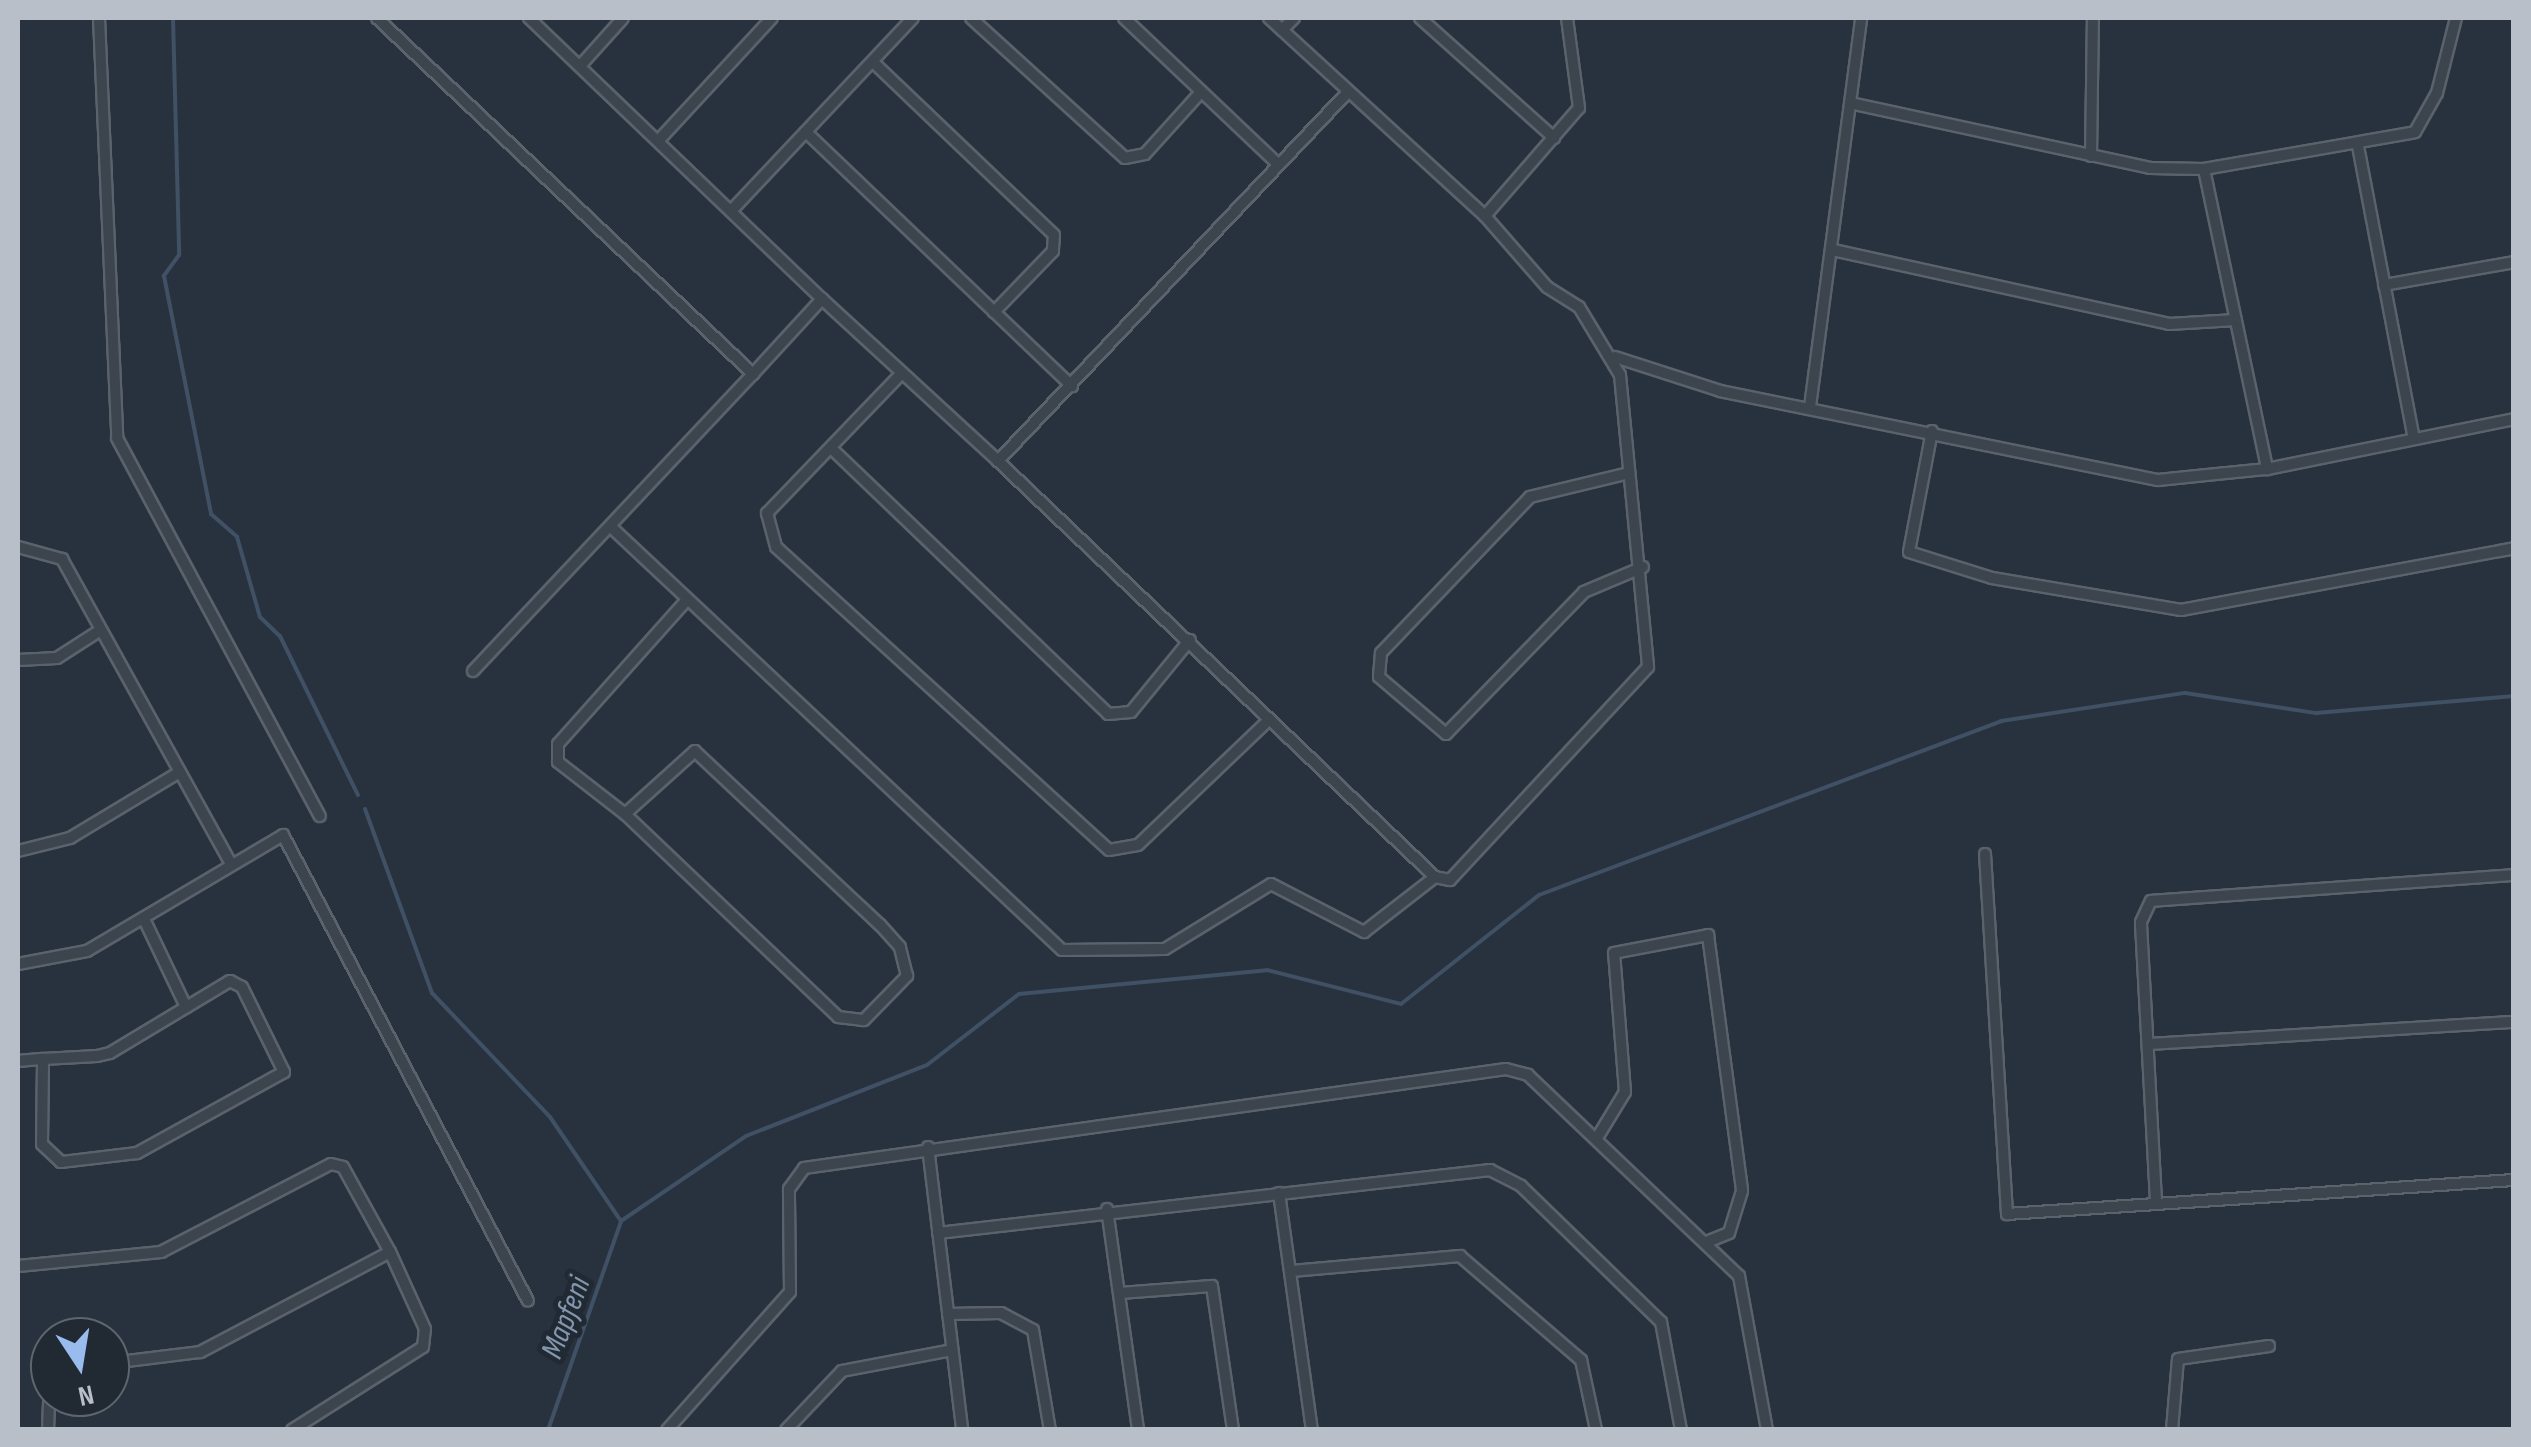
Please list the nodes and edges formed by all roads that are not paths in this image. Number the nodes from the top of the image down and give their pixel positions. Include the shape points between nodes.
1 (99, 18) edge
2 (377, 18) edge
3 (529, 18) edge
4 (624, 18) edge
5 (772, 18) edge
6 (913, 18) edge
7 (971, 18) edge
8 (1124, 18) edge
9 (1269, 18) edge
10 (1294, 18) edge
11 (1420, 18) edge
12 (1567, 18) edge
13 (1862, 18) edge
14 (2093, 18) edge
15 (2456, 18) edge
16 (1282, 30) junction
17 (873, 62) junction
18 (580, 66) junction
19 (1200, 92) junction
20 (1347, 93) junction
21 (1850, 103) junction
22 (806, 132) junction
23 (1554, 138) junction
24 (659, 140) junction
25 (2358, 146) junction
26 (2091, 156) junction
27 (1276, 162) junction
28 (2204, 169) junction
29 (731, 211) junction
30 (1485, 216) junction
31 (1833, 250) junction
32 (2514, 262) edge
33 (2384, 286) junction
34 (822, 299) junction
35 (994, 312) junction
36 (2236, 320) junction
37 (1615, 357) junction
38 (753, 374) junction
39 (900, 375) junction
40 (1072, 386) junction
41 (1810, 407) junction
42 (2514, 419) edge
43 (1932, 431) junction
44 (2414, 440) junction
45 (831, 448) junction
46 (998, 461) junction
47 (2267, 470) junction
48 (1629, 472) junction
49 (611, 527) junction
50 (18, 547) edge
51 (2514, 548) edge
52 (1644, 567) junction
53 (685, 602) junction
54 (99, 631) junction
55 (1190, 640) junction
56 (18, 660) edge
57 (473, 671) dead end
58 (1270, 719) junction
59 (180, 772) junction
60 (626, 814) junction
61 (320, 816) dead end
62 (18, 851) edge
63 (1985, 854) dead end
64 (230, 862) junction
65 (2514, 875) edge
66 (1435, 877) junction
67 (144, 919) junction
68 (18, 964) edge
69 (186, 1006) junction
70 (2514, 1022) edge
71 (2150, 1044) junction
72 (44, 1059) junction
73 (18, 1062) edge
74 (1597, 1138) junction
75 (928, 1147) junction
76 (2514, 1180) edge
77 (1279, 1192) junction
78 (2156, 1201) junction
79 (1108, 1209) junction
80 (938, 1233) junction
81 (1707, 1242) junction
82 (390, 1252) junction
83 (18, 1266) edge
84 (1292, 1271) junction
85 (1120, 1293) junction
86 (528, 1301) dead end
87 (948, 1314) junction
88 (2269, 1346) dead end
89 (952, 1350) junction
90 (130, 1361) edge
91 (292, 1430) edge
92 (667, 1430) edge
93 (786, 1430) edge
94 (962, 1430) edge
95 (1050, 1430) edge
96 (1138, 1430) edge
97 (1233, 1430) edge
98 (1312, 1430) edge
99 (1596, 1430) edge
100 (1680, 1430) edge
101 (1768, 1430) edge
102 (2172, 1430) edge

1 - 61 street via 117,438
2 - 38 street
3 - 18 street
4 - 18 street
5 - 24 street
6 - 17 street
7 - 19 street via 1125,158 1144,154
8 - 19 street
9 - 16 street
10 - 16 street
11 - 23 street
12 - 23 street via 1581,98
13 - 21 street
14 - 26 street
15 - 25 street via 2428,119
16 - 20 street
17 - 22 street
17 - 35 street via 1054,235 1052,251
18 - 24 street
19 - 27 street
20 - 27 street
20 - 30 street
21 - 26 street
21 - 31 street
22 - 29 street
22 - 35 street
23 - 30 street
24 - 29 street
25 - 28 street
25 - 33 street
26 - 28 street
27 - 40 street
28 - 36 street
29 - 34 street
30 - 37 street via 1547,287 1579,307
31 - 36 street via 2170,324
31 - 41 street
32 - 33 street
33 - 44 street
34 - 38 street
34 - 39 street
35 - 40 street
36 - 47 street
37 - 41 street via 1720,391
37 - 48 street
38 - 49 street
39 - 45 street
39 - 46 street
40 - 46 street
41 - 43 street
42 - 44 street
43 - 47 street via 2158,480
43 - 51 street via 1909,552 1992,578 2181,610
44 - 47 street
45 - 55 street via 1108,714 1131,712
45 - 58 street via 767,513 769,537 1109,850 1138,845
46 - 55 street
48 - 52 street
48 - 52 street via 1530,497 1381,652 1380,677 1446,734 1584,592
49 - 53 street
49 - 57 street
50 - 54 street via 62,559
52 - 66 street via 1648,666 1458,878
53 - 60 street via 554,752
53 - 66 street via 1062,950 1165,949 1271,884 1364,932
54 - 56 street via 57,658
54 - 59 street
55 - 58 street
58 - 66 street
59 - 62 street via 70,838
59 - 64 street
60 - 60 street via 838,1018 864,1020 906,976 900,947 880,925 695,751
63 - 78 street via 2007,1214
64 - 67 street
64 - 86 street via 283,835
65 - 71 street via 2151,901 2141,922
67 - 68 street via 86,952
67 - 69 street
69 - 72 street via 110,1053
69 - 72 street via 238,983 284,1072 120,1160 61,1162 46,1151
70 - 71 street
71 - 78 street
72 - 73 street
74 - 75 street via 1528,1075 1506,1069
74 - 81 street
74 - 81 street via 1625,1092 1614,953 1708,935 1742,1191 1729,1234
75 - 80 street
75 - 92 street via 821,1162 794,1175 790,1292
76 - 78 street
77 - 79 street
77 - 84 street
77 - 100 street via 1464,1170 1506,1176 1661,1322
79 - 80 street
79 - 85 street
80 - 87 street
81 - 101 street via 1747,1290
82 - 83 street via 343,1167 331,1164 161,1252
82 - 90 street via 200,1352
82 - 91 street via 425,1329 423,1347
84 - 98 street
84 - 99 street via 1460,1256 1581,1360
85 - 96 street
85 - 97 street via 1212,1286
87 - 89 street
87 - 95 street via 1000,1314 1033,1330
88 - 102 street via 2178,1360
89 - 93 street via 842,1370
89 - 94 street

